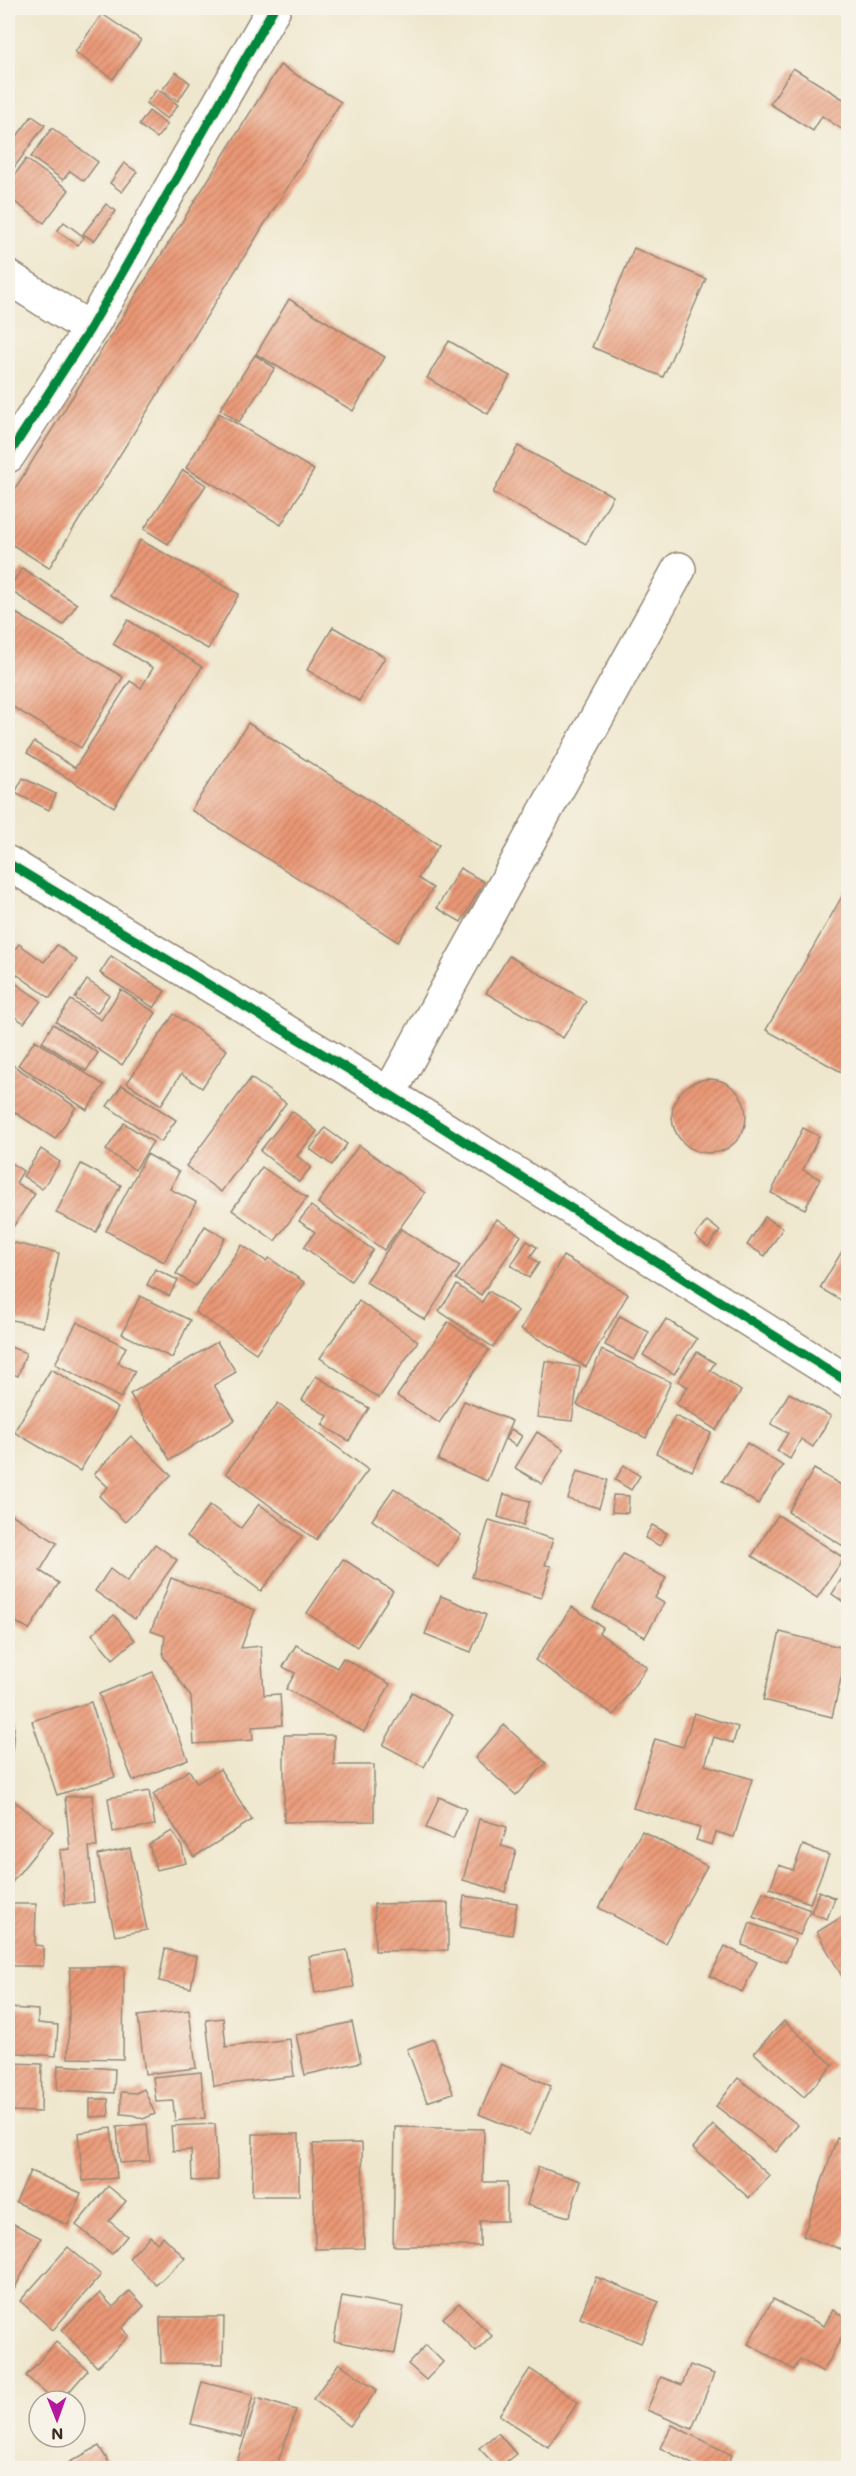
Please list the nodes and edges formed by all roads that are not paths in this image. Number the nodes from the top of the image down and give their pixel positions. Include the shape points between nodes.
1 (274, 8) edge
2 (8, 277) edge
3 (90, 329) junction
4 (8, 456) edge
5 (679, 569) dead end
6 (8, 863) edge
7 (389, 1094) junction
8 (849, 1382) edge

1 - 3 street
2 - 3 street
3 - 4 street
5 - 7 street
6 - 7 street
7 - 8 street

